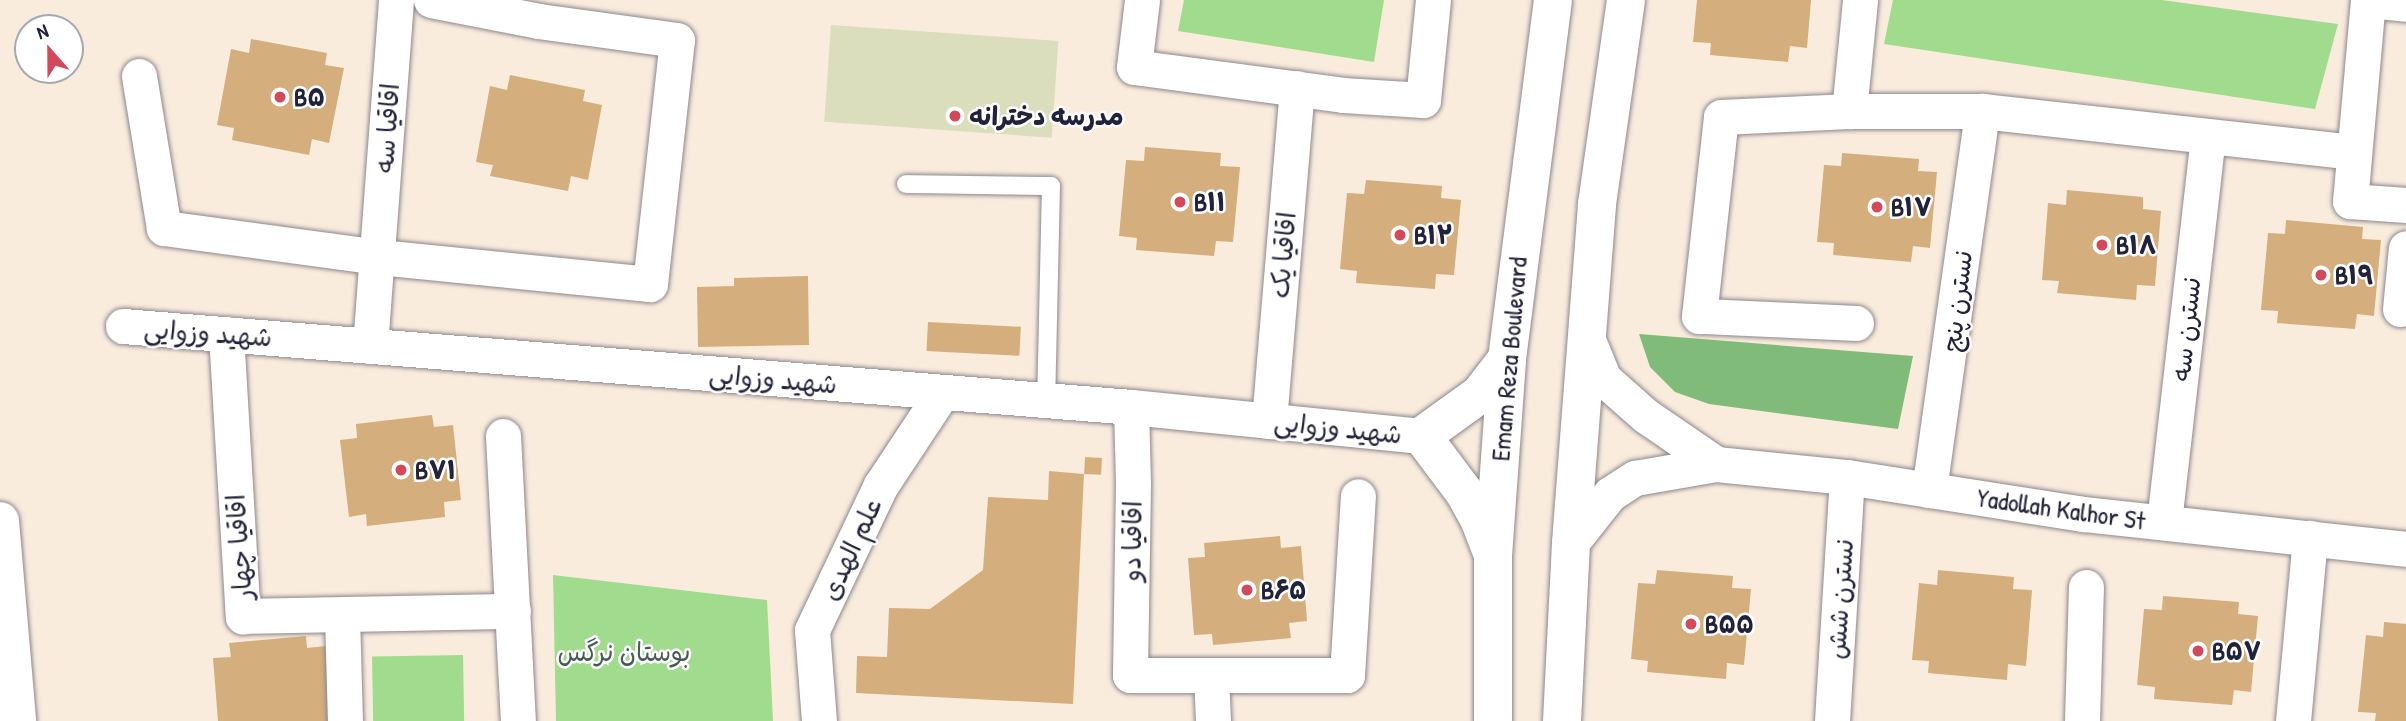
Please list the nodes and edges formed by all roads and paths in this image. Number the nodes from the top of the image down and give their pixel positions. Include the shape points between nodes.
1 (396, 0) edge
2 (431, 0) edge
3 (1142, 0) edge
4 (1433, 0) edge
5 (1553, 0) edge
6 (1626, 0) edge
7 (1860, 0) edge
8 (2369, 0) edge
9 (2406, 4) edge
10 (542, 10) edge
11 (139, 76) dead end
12 (1297, 89) junction
13 (1849, 111) junction
14 (1982, 111) junction
15 (2208, 136) junction
16 (2353, 152) junction
17 (906, 184) dead end
18 (2406, 205) edge
19 (2406, 248) edge
20 (379, 257) junction
21 (2400, 309) dead end
22 (1856, 323) dead end
23 (123, 326) dead end
24 (226, 334) junction
25 (1586, 335) junction
26 (370, 346) junction
27 (1507, 359) junction
28 (942, 393) junction
29 (1046, 401) junction
30 (1130, 407) junction
31 (1269, 421) junction
32 (503, 436) dead end
33 (1422, 436) junction
34 (1716, 464) junction
35 (1847, 477) junction
36 (1929, 490) junction
37 (1358, 496) dead end
38 (0, 521) edge
39 (2164, 523) junction
40 (2310, 538) junction
41 (1570, 543) junction
42 (2406, 550) edge
43 (1493, 556) junction
44 (2086, 587) dead end
45 (513, 611) junction
46 (342, 615) junction
47 (1212, 675) junction
48 (17, 721) edge
49 (345, 721) edge
50 (519, 721) edge
51 (820, 721) edge
52 (1213, 721) edge
53 (1493, 721) edge
54 (1562, 721) edge
55 (1832, 721) edge
56 (2082, 721) edge
57 (2293, 721) edge

1 - 20 street, اقاقیا سه
2 - 10 street
3 - 12 street via 1134,67
4 - 12 street via 1423,100
5 - 27 street, Emam Reza Boulevard
6 - 25 street via 1597,204
7 - 13 street
8 - 9 street
8 - 16 street
10 - 20 street via 677,40 650,284
11 - 20 street via 164,228
12 - 31 street, اقاقیا یک
13 - 14 street
13 - 22 street via 1721,117 1699,316
14 - 15 street
14 - 36 street, نسترن پنج
15 - 16 street
15 - 39 street, نسترن سه
16 - 18 street via 2350,201
17 - 29 lane via 1051,186
19 - 21 street
20 - 26 street, اقاقیا سه
23 - 24 street, شهید وزوایی
24 - 26 street, شهید وزوایی
24 - 46 street, اقاقیا چهار via 243,616
25 - 34 street, Yadollah Kalhor St via 1604,379
25 - 41 street
26 - 28 street, شهید وزوایی
27 - 33 street via 1480,394
27 - 43 street, Emam Reza Boulevard
28 - 29 street, شهید وزوایی
28 - 51 street, علم الهدی via 881,485 812,630
29 - 30 street, شهید وزوایی
30 - 31 street, شهید وزوایی
30 - 47 street, اقاقیا دو via 1130,675
31 - 33 street, شهید وزوایی
32 - 45 street
33 - 43 street via 1469,501
34 - 35 street, Yadollah Kalhor St
34 - 41 street, Yadollah Kalhor St via 1635,478 1609,494
35 - 36 street, Yadollah Kalhor St
35 - 55 street, نسترن شش
36 - 39 street, Yadollah Kalhor St
37 - 47 street via 1347,675
38 - 48 street
39 - 40 street, Yadollah Kalhor St
40 - 42 street, Yadollah Kalhor St
40 - 57 street
41 - 54 street
43 - 53 street, Emam Reza Boulevard
44 - 56 street
45 - 46 street, اقاقیا چهار
45 - 50 street
46 - 49 street
47 - 52 street

